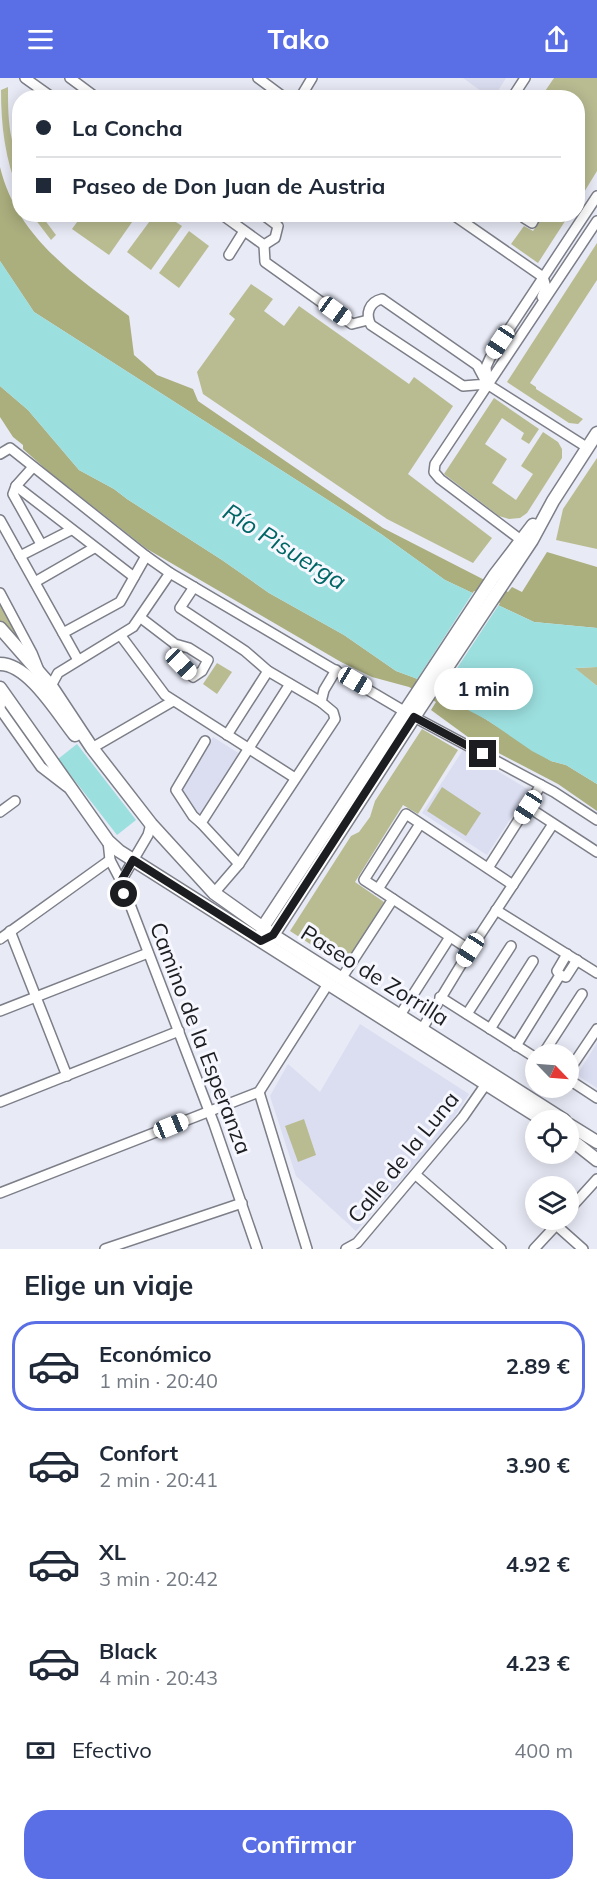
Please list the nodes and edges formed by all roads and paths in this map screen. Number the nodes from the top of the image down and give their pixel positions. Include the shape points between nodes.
1 (25, 78) edge
2 (70, 78) edge
3 (258, 78) edge
4 (42, 90) edge
5 (85, 90) edge
6 (274, 90) edge
7 (597, 196) edge
8 (585, 214) edge
9 (597, 220) edge
10 (232, 222) edge
11 (273, 222) edge
12 (464, 222) edge
13 (580, 222) edge
14 (244, 231) junction
15 (264, 245) junction
16 (229, 255) dead end
17 (543, 277) junction
18 (521, 310) junction
19 (534, 316) junction
20 (368, 320) junction
21 (487, 384) junction
22 (463, 386) junction
23 (471, 407) junction
24 (597, 433) edge
25 (588, 448) junction
26 (0, 454) edge
27 (33, 467) junction
28 (16, 486) junction
29 (553, 501) junction
30 (0, 520) edge
31 (71, 530) junction
32 (521, 540) junction
33 (41, 544) junction
34 (94, 548) junction
35 (20, 556) junction
36 (146, 556) junction
37 (170, 573) junction
38 (134, 577) junction
39 (499, 579) junction
40 (35, 582) junction
41 (194, 587) junction
42 (0, 593) edge
43 (141, 618) junction
44 (0, 628) edge
45 (63, 633) junction
46 (121, 636) junction
47 (175, 644) dead end
48 (78, 660) junction
49 (0, 664) edge
50 (268, 670) junction
51 (336, 670) junction
52 (39, 671) junction
53 (290, 684) junction
54 (51, 686) junction
55 (1, 690) edge
56 (173, 701) junction
57 (321, 702) junction
58 (410, 714) junction
59 (227, 735) junction
60 (205, 741) dead end
61 (92, 748) junction
62 (249, 748) junction
63 (296, 778) junction
64 (541, 785) junction
65 (122, 787) junction
66 (15, 801) dead end
67 (528, 807) junction
68 (0, 812) edge
69 (597, 820) edge
70 (201, 823) junction
71 (151, 824) junction
72 (420, 824) junction
73 (553, 824) junction
74 (108, 841) junction
75 (597, 852) edge
76 (110, 860) junction
77 (133, 860) junction
78 (239, 864) junction
79 (488, 868) junction
80 (121, 881) junction
81 (513, 885) junction
82 (378, 889) junction
83 (214, 893) junction
84 (393, 899) junction
85 (496, 910) junction
86 (263, 927) junction
87 (10, 931) junction
88 (273, 935) junction
89 (450, 937) junction
90 (0, 939) edge
91 (261, 941) junction
92 (511, 946) dead end
93 (470, 950) junction
94 (148, 953) junction
95 (567, 954) junction
96 (577, 960) junction
97 (533, 962) dead end
98 (597, 973) edge
99 (560, 975) junction
100 (341, 979) junction
101 (328, 984) junction
102 (582, 994) dead end
103 (35, 997) junction
104 (440, 997) junction
105 (0, 1011) edge
106 (466, 1014) junction
107 (400, 1016) junction
108 (422, 1029) junction
109 (490, 1029) junction
110 (597, 1029) edge
111 (178, 1031) junction
112 (550, 1044) edge
113 (516, 1046) junction
114 (525, 1051) edge
115 (579, 1056) edge
116 (67, 1076) junction
117 (486, 1084) junction
118 (579, 1086) edge
119 (259, 1092) junction
120 (597, 1098) edge
121 (0, 1102) edge
122 (209, 1110) junction
123 (527, 1110) edge
124 (548, 1110) edge
125 (579, 1131) edge
126 (597, 1142) edge
127 (579, 1146) edge
128 (597, 1160) edge
129 (416, 1175) junction
130 (597, 1179) edge
131 (0, 1193) edge
132 (579, 1199) edge
133 (242, 1203) junction
134 (552, 1230) edge
135 (566, 1230) edge
136 (360, 1246) edge
137 (105, 1249) edge
138 (257, 1249) edge
139 (307, 1249) edge
140 (346, 1249) edge
141 (501, 1249) edge
142 (534, 1249) edge
143 (583, 1249) edge

1 - 4 street
2 - 5 street
3 - 6 street
7 - 8 street
9 - 19 street
10 - 14 street
11 - 15 street via 278,226 275,238
12 - 17 street
13 - 17 street
14 - 15 street
14 - 16 street
15 - 20 street via 265,262 352,324
17 - 18 street
17 - 19 street via 546,290
18 - 19 street
18 - 21 street via 486,364
19 - 21 street
20 - 21 street via 370,306 376,300 388,302 477,365
20 - 22 street
21 - 22 street
21 - 23 street
21 - 25 street
22 - 23 street
23 - 32 street via 436,461 434,472
24 - 25 main road
25 - 29 main road
26 - 27 street via 10,448
27 - 28 street
27 - 36 street
28 - 31 street
28 - 33 street via 14,494
29 - 32 main road
29 - 39 main road via 532,540
30 - 35 street
31 - 33 street
31 - 34 street
32 - 39 main road
33 - 35 street
34 - 38 street
34 - 40 street
35 - 40 street
36 - 37 street
36 - 38 street
37 - 41 street
37 - 43 street
38 - 45 street via 120,602
39 - 58 main road
40 - 45 street
41 - 50 street via 180,609
41 - 51 street
42 - 52 street, Paseo de Zorrilla
43 - 46 street
43 - 47 street
44 - 52 main road, Paseo de Zorrilla
45 - 48 street
46 - 48 street
46 - 56 street
48 - 54 street via 57,673
49 - 65 main road, Paseo de Zorrilla via 9,664 32,680 111,781
50 - 53 street
50 - 59 street
51 - 57 street
51 - 58 street
52 - 54 main road, Paseo de Zorrilla
53 - 57 street
53 - 62 street
54 - 61 main road, Paseo de Zorrilla
55 - 74 main road, Paseo de Zorrilla
56 - 59 street
56 - 61 street
57 - 63 street via 335,719
58 - 64 street
58 - 86 main road
58 - 88 main road
59 - 62 street
60 - 70 street via 176,790
61 - 65 main road, Paseo de Zorrilla
62 - 63 street
62 - 70 street
63 - 78 street
64 - 67 street
64 - 69 street
65 - 71 main road, Paseo de Zorrilla
66 - 68 street
67 - 73 street
67 - 79 street
70 - 78 street
71 - 77 street
71 - 83 main road, Paseo de Zorrilla
72 - 79 street
72 - 82 street
72 - 82 street via 406,814 364,880
73 - 75 street
73 - 81 street
74 - 76 street, Camino de la Esperanza
74 - 77 main road, Paseo de Zorrilla
76 - 80 street, Camino de la Esperanza
76 - 87 street
77 - 80 street
77 - 91 main road, Paseo de Zorrilla
78 - 83 street
79 - 81 street
80 - 94 street, Camino de la Esperanza
81 - 85 street
82 - 84 street
83 - 86 main road, Paseo de Zorrilla
84 - 89 street
84 - 100 street
85 - 93 street
85 - 95 street
86 - 88 main road, Paseo de Zorrilla
86 - 91 main road
87 - 90 street
87 - 103 street
88 - 91 main road
88 - 100 main road, Paseo de Zorrilla
89 - 93 street
89 - 107 street
91 - 101 main road, Paseo de Zorrilla
92 - 106 street
93 - 104 street
94 - 103 street
94 - 111 street, Camino de la Esperanza
95 - 96 street
95 - 99 street via 557,971
96 - 98 street
96 - 99 street via 566,977
97 - 109 street
99 - 113 street
100 - 107 main road, Paseo de Zorrilla
101 - 117 main road, Paseo de Zorrilla
101 - 119 street
102 - 112 street
103 - 105 street
103 - 116 street
104 - 106 street
104 - 108 street
106 - 109 street
107 - 108 main road, Paseo de Zorrilla
108 - 124 main road, Paseo de Zorrilla
109 - 113 street
110 - 115 street
111 - 116 street
111 - 122 street, Camino de la Esperanza
113 - 114 street
116 - 121 street
117 - 123 main road, Paseo de Zorrilla
117 - 129 street, Calle de la Luna
118 - 120 street
119 - 122 street
119 - 139 street
122 - 131 street
122 - 133 street, Camino de la Esperanza
125 - 126 main road
127 - 128 main road
129 - 136 street, Calle de la Luna
129 - 141 street
130 - 132 street
133 - 137 street
133 - 138 street, Camino de la Esperanza
134 - 142 street
135 - 143 street
136 - 140 street, Calle de la Luna

